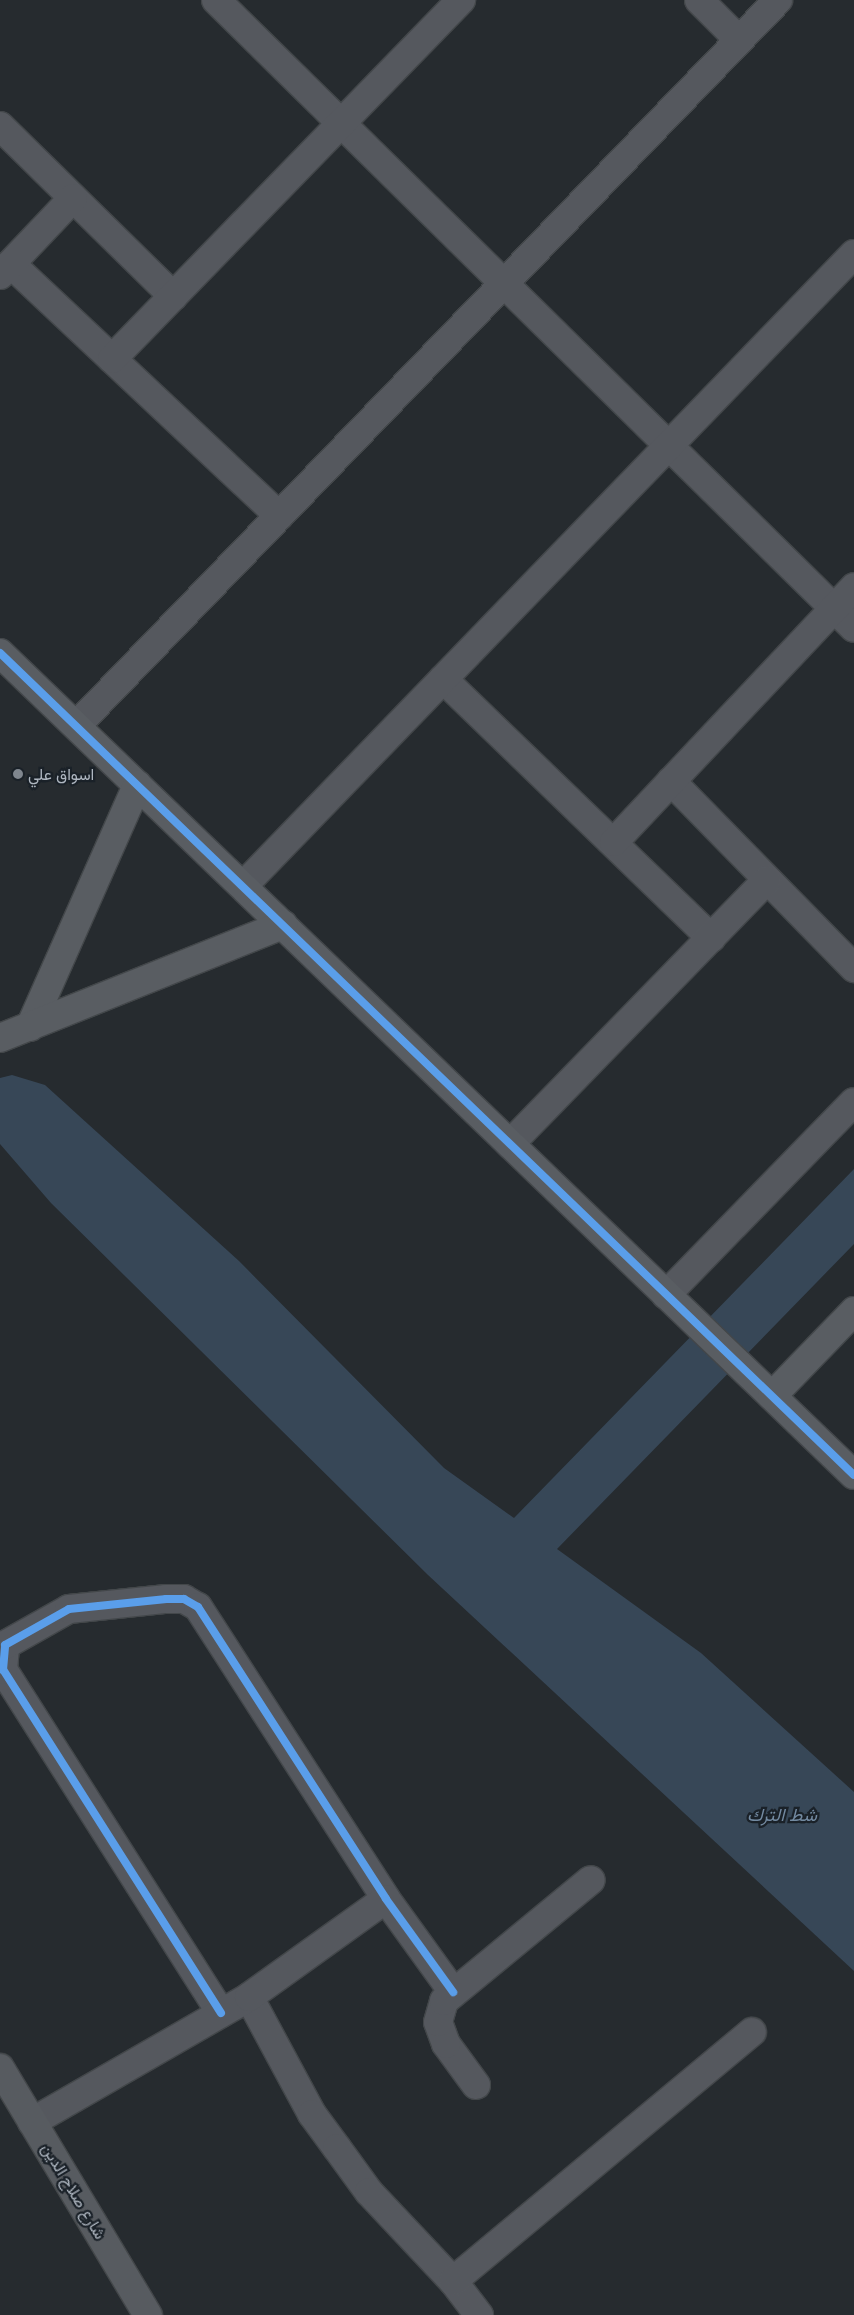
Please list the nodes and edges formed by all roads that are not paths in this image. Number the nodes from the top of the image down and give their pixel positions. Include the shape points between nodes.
1 (216, 0) edge
2 (461, 0) edge
3 (699, 0) edge
4 (778, 0) edge
5 (739, 40) junction
6 (341, 123) junction
7 (0, 126) edge
8 (73, 198) junction
9 (854, 254) edge
10 (5, 269) edge
11 (504, 283) junction
12 (173, 296) junction
13 (112, 359) junction
14 (669, 446) junction
15 (279, 516) junction
16 (854, 587) edge
17 (834, 608) junction
18 (854, 628) edge
19 (0, 653) edge
20 (443, 679) junction
21 (76, 726) junction
22 (671, 781) junction
23 (137, 785) junction
24 (614, 842) junction
25 (768, 880) junction
26 (243, 886) junction
27 (283, 925) junction
28 (711, 938) junction
29 (854, 968) edge
30 (30, 1026) junction
31 (0, 1038) edge
32 (854, 1102) edge
33 (510, 1144) junction
34 (666, 1295) junction
35 (854, 1311) edge
36 (772, 1396) junction
37 (854, 1475) edge
38 (591, 1880) dead end
39 (386, 1899) junction
40 (453, 1992) junction
41 (249, 1997) junction
42 (221, 2013) junction
43 (752, 2032) dead end
44 (0, 2068) edge
45 (476, 2085) dead end
46 (32, 2122) junction
47 (453, 2282) junction
48 (148, 2315) edge
49 (479, 2315) edge

1 - 6 street
2 - 6 street
3 - 5 street
4 - 5 street
5 - 11 street
6 - 11 street
6 - 12 street
7 - 8 street
8 - 10 street
8 - 12 street
9 - 14 street
10 - 13 street
11 - 14 street
11 - 15 street
12 - 13 street
13 - 15 street
14 - 17 street
14 - 20 street
15 - 21 street
16 - 17 street
17 - 18 street
17 - 22 street
19 - 21 street
20 - 24 street
20 - 26 street
21 - 23 street
22 - 24 street
22 - 25 street
23 - 26 street
23 - 30 street
24 - 28 street
25 - 28 street
25 - 29 street
26 - 27 street
27 - 30 street
27 - 33 street
28 - 33 street
30 - 31 street
32 - 34 street
33 - 34 street
34 - 36 street
35 - 36 street
36 - 37 street
38 - 40 street
39 - 40 street
39 - 41 street
39 - 42 street via 198,1607 184,1599 166,1599 69,1609 5,1645 3,1670
40 - 45 street via 444,2001 438,2022 446,2044
41 - 42 street
41 - 47 street via 312,2114 370,2192
42 - 46 street
43 - 47 street
44 - 46 main road, شارع صلاح الدين
46 - 48 main road, شارع صلاح الدين
47 - 49 street

